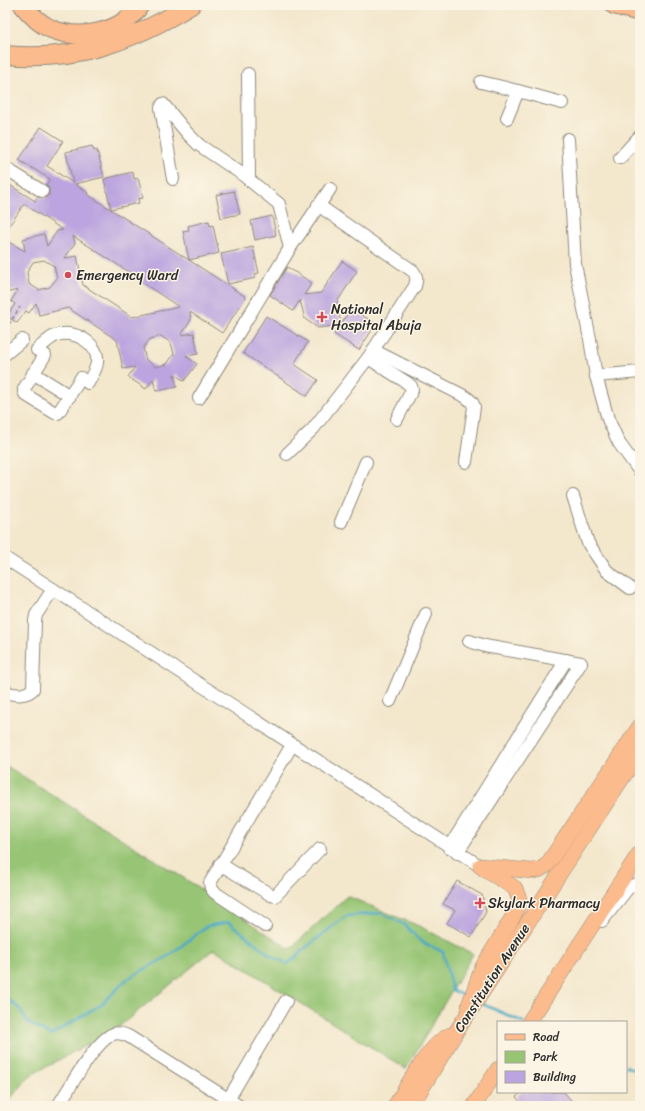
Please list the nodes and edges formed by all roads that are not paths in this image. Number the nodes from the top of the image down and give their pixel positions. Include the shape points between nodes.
1 (23, 5) edge
2 (140, 5) edge
3 (191, 5) edge
4 (614, 5) edge
5 (640, 12) edge
6 (5, 55) edge
7 (248, 74) dead end
8 (481, 82) dead end
9 (518, 91) junction
10 (562, 103) dead end
11 (507, 118) dead end
12 (640, 136) edge
13 (568, 139) dead end
14 (620, 158) dead end
15 (5, 168) edge
16 (173, 179) dead end
17 (249, 180) junction
18 (330, 189) dead end
19 (42, 191) dead end
20 (318, 205) junction
21 (290, 248) junction
22 (22, 340) dead end
23 (5, 354) edge
24 (370, 354) junction
25 (640, 372) edge
26 (34, 373) junction
27 (596, 376) junction
28 (70, 396) junction
29 (199, 398) dead end
30 (397, 419) dead end
31 (287, 454) dead end
32 (366, 462) dead end
33 (466, 462) dead end
34 (640, 472) edge
35 (573, 496) dead end
36 (341, 522) dead end
37 (5, 558) edge
38 (630, 588) dead end
39 (52, 589) junction
40 (426, 614) dead end
41 (469, 641) dead end
42 (566, 660) junction
43 (5, 689) edge
44 (390, 701) dead end
45 (640, 726) edge
46 (292, 745) junction
47 (640, 751) edge
48 (320, 849) dead end
49 (453, 850) junction
50 (640, 852) edge
51 (220, 864) junction
52 (480, 866) junction
53 (640, 882) edge
54 (265, 926) dead end
55 (583, 940) junction
56 (286, 1002) dead end
57 (530, 1021) edge
58 (460, 1027) junction
59 (497, 1071) edge
60 (234, 1103) edge
61 (58, 1106) edge
62 (394, 1106) edge
63 (411, 1106) edge
64 (474, 1106) edge

1 - 2 highway via 51,28 78,34 107,31 129,18
3 - 6 highway via 158,25 97,49 52,55
4 - 5 highway
7 - 17 street
8 - 9 street
9 - 10 street
9 - 11 street
12 - 14 street
13 - 27 street via 575,264
15 - 19 street
16 - 17 street via 161,108 163,104 200,145
17 - 21 street via 279,204
18 - 20 street
20 - 21 street
20 - 24 street via 417,275 415,286
21 - 29 street
22 - 23 street
24 - 30 street via 411,386 412,390
24 - 31 street via 313,429
24 - 33 street via 472,402 474,407
25 - 27 street
26 - 28 street
26 - 28 street via 24,389 26,395 55,413 60,412
26 - 28 street via 41,352 57,334 78,336 94,348 97,362 85,381
27 - 34 street via 608,419 619,443
32 - 36 street
35 - 38 street via 588,543 607,571
37 - 39 street
39 - 43 street via 36,615 33,689 18,696 8,694
39 - 46 street
40 - 44 street
41 - 42 street
42 - 49 street
42 - 49 street via 581,663
45 - 52 main road via 552,859 543,868 532,872
46 - 49 street
46 - 51 street
47 - 58 main road, Constitution Avenue
48 - 51 street via 276,896
49 - 52 street
50 - 55 main road
51 - 54 street via 210,883 211,888
52 - 58 main road via 511,885 519,899 518,907 477,978
53 - 55 street via 629,887 595,930
55 - 57 main road
56 - 60 street
58 - 62 main road via 429,1053
58 - 63 main road, Constitution Avenue
59 - 64 main road
60 - 61 street via 128,1036 115,1033 94,1052

